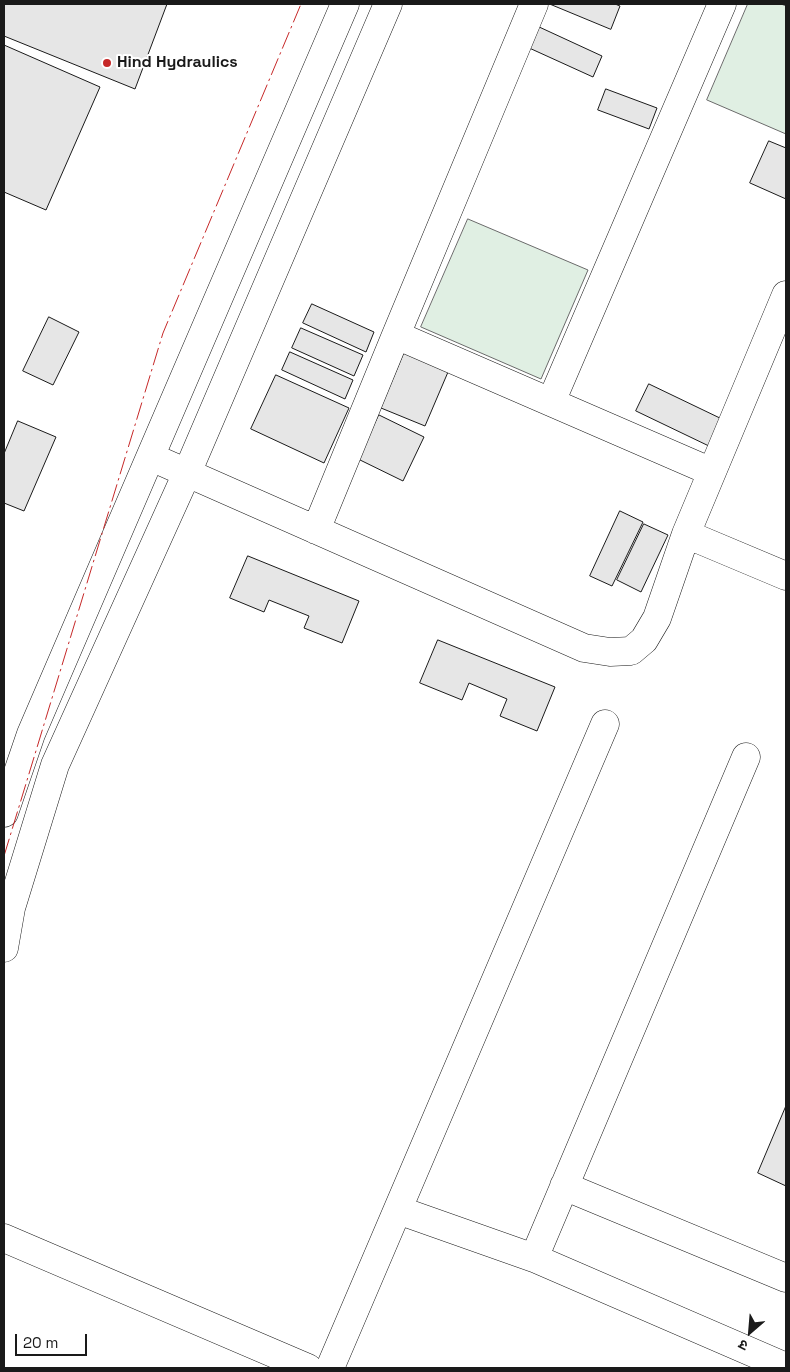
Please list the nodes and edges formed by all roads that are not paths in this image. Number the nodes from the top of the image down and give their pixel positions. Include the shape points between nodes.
1 (346, 4) edge
2 (388, 4) edge
3 (534, 4) edge
4 (722, 4) edge
5 (786, 295) edge
6 (396, 335) junction
7 (777, 342) edge
8 (551, 402) junction
9 (151, 457) junction
10 (712, 472) junction
11 (188, 473) junction
12 (316, 530) junction
13 (686, 534) junction
14 (786, 576) edge
15 (605, 724) dead end
16 (746, 756) dead end
17 (4, 813) edge
18 (4, 948) edge
19 (564, 1186) junction
20 (398, 1210) junction
21 (4, 1238) edge
22 (534, 1258) junction
23 (786, 1278) edge
24 (786, 1367) edge
25 (308, 1368) edge
26 (330, 1368) edge

1 - 9 street
2 - 11 street
3 - 6 street
4 - 8 street
5 - 7 street
6 - 8 street
6 - 12 street
7 - 10 street
8 - 10 street
9 - 11 street
9 - 17 street via 31,734
10 - 13 street
11 - 12 street
11 - 18 street via 55,764 11,908
12 - 13 street via 584,648 610,652 631,651 644,640 657,618
13 - 14 street
15 - 20 street
16 - 19 street
19 - 22 street
19 - 23 street
20 - 22 street
20 - 26 street
21 - 25 street
22 - 24 street

